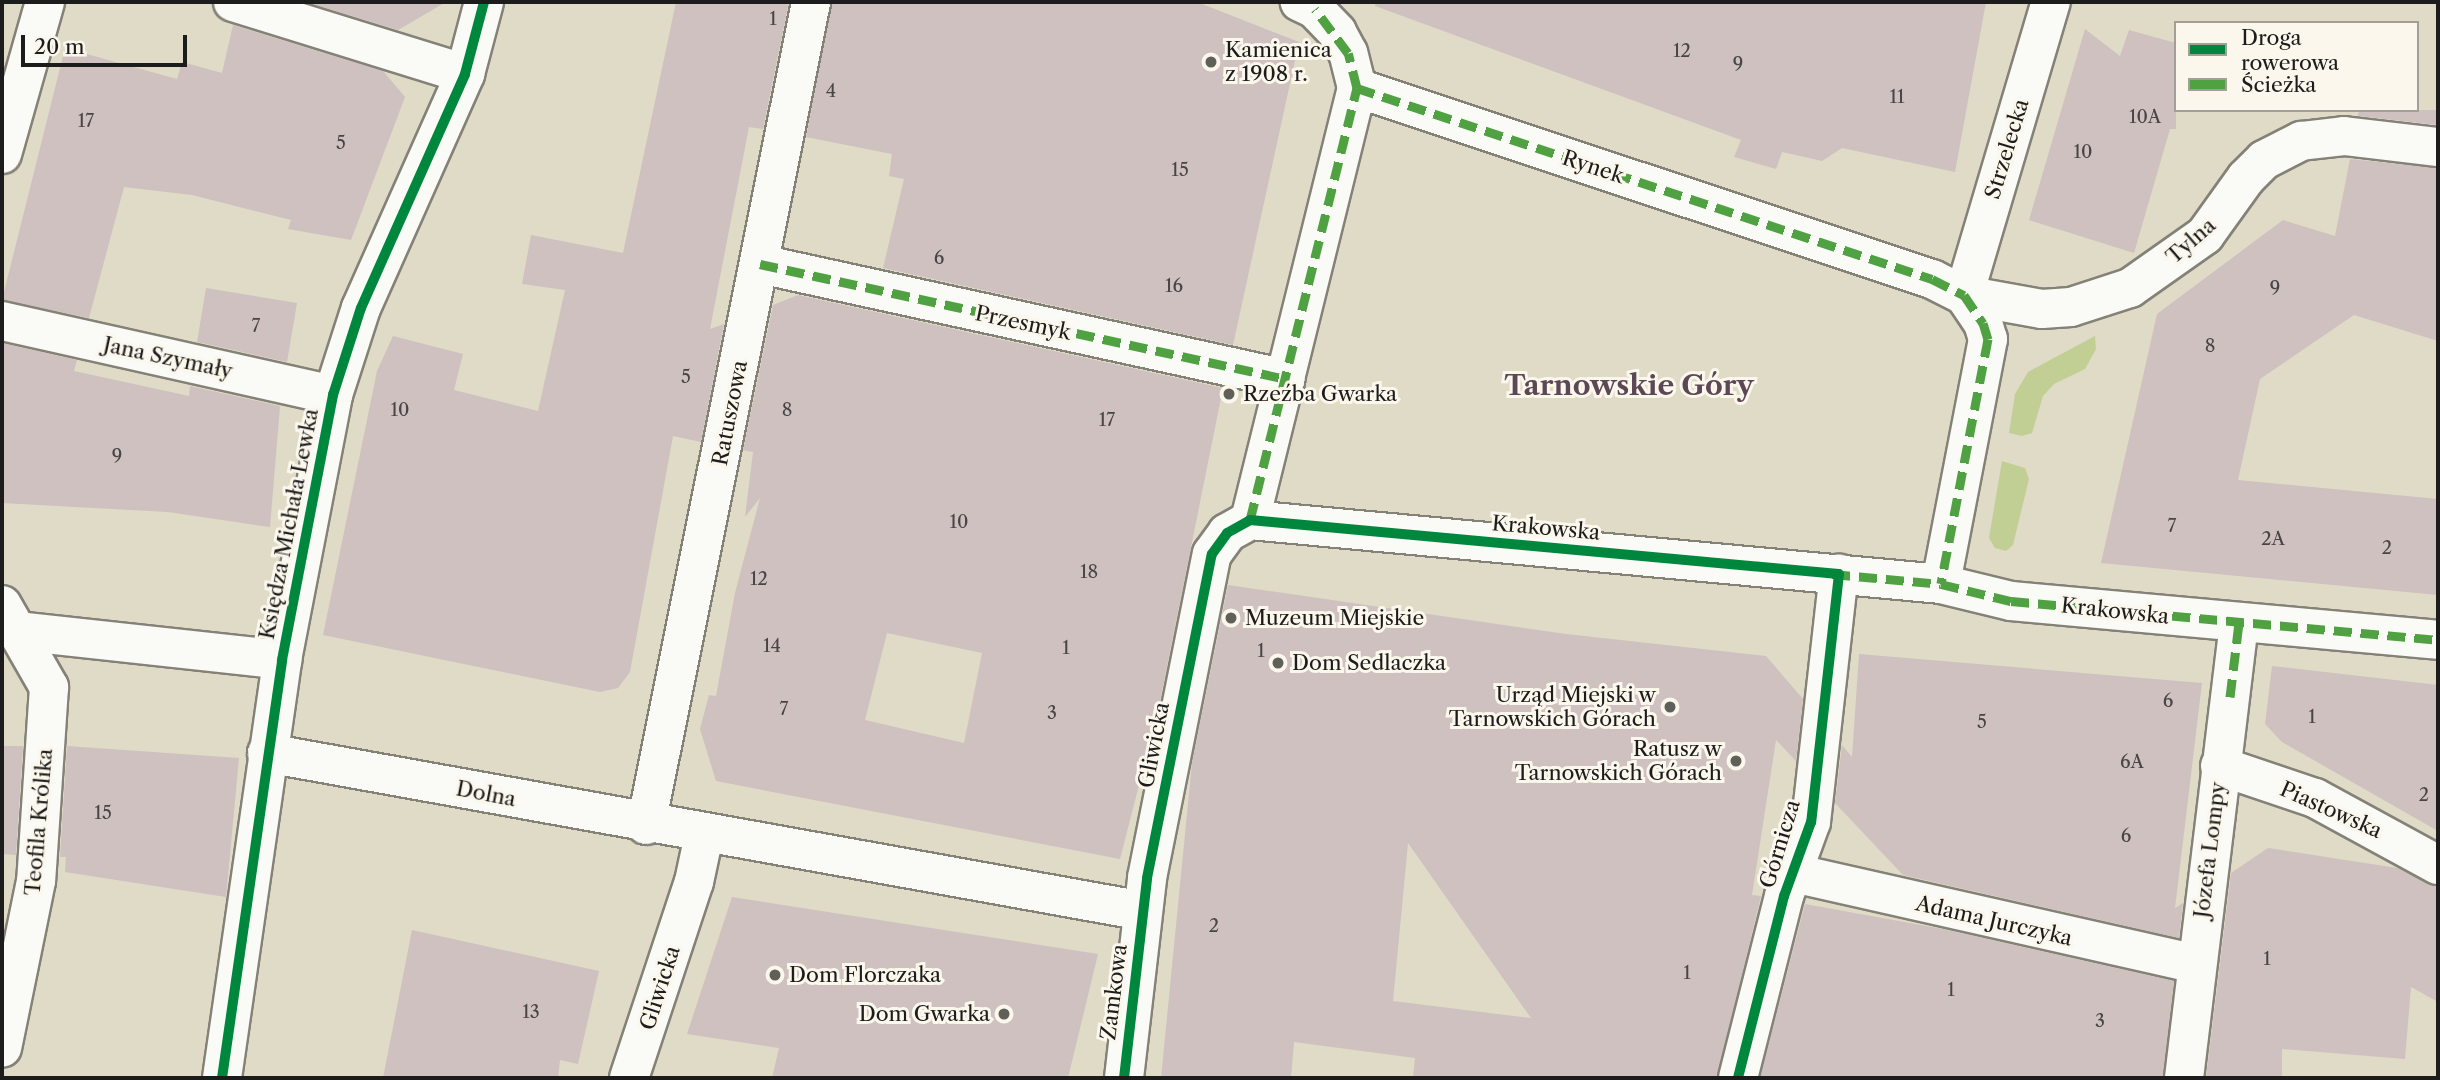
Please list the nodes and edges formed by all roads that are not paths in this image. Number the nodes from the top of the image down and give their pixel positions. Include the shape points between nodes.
1 (45, 2) edge
2 (233, 2) edge
3 (484, 2) edge
4 (811, 2) edge
5 (2051, 2) edge
6 (1308, 6) edge
7 (465, 74) junction
8 (1357, 89) junction
9 (2438, 147) edge
10 (2, 154) edge
11 (760, 264) junction
12 (1964, 295) junction
13 (2, 321) edge
14 (1286, 379) junction
15 (333, 395) junction
16 (1250, 520) junction
17 (1839, 574) junction
18 (1941, 584) junction
19 (9, 618) edge
20 (2239, 623) junction
21 (2438, 640) edge
22 (282, 660) junction
23 (267, 753) junction
24 (2220, 766) junction
25 (646, 824) junction
26 (704, 835) junction
27 (2438, 865) edge
28 (1793, 873) junction
29 (1143, 911) junction
30 (2197, 964) junction
31 (2, 1048) edge
32 (222, 1078) edge
33 (629, 1078) edge
34 (1124, 1078) edge
35 (1738, 1078) edge
36 (2184, 1078) edge

1 - 10 street
2 - 7 street
3 - 7 street, Księdza Michała Lewka
4 - 11 street, Ratuszowa
5 - 12 street, Strzelecka
6 - 8 street via 1348,53
7 - 15 street, Księdza Michała Lewka via 361,308
8 - 12 street, Rynek via 1932,279
8 - 14 street
9 - 12 street, Tylna via 2344,136 2301,141 2264,160 2245,178 2205,235 2130,288 2071,307 2042,309
11 - 14 street, Przesmyk
11 - 25 street, Ratuszowa
12 - 18 street, Rynek via 1988,339
13 - 15 street, Jana Szymały
14 - 16 street
15 - 22 street, Księdza Michała Lewka
16 - 17 street, Krakowska
16 - 29 street, Gliwicka via 1220,540 1205,588
17 - 18 street, Krakowska
17 - 28 street, Górnicza via 1811,822
18 - 20 street, Krakowska via 2011,601
19 - 22 street
19 - 31 street, Teofila Królika via 49,687 37,881
20 - 21 street, Krakowska
20 - 24 street, Józefa Lompy
22 - 23 street, Księdza Michała Lewka
23 - 25 street, Dolna
23 - 32 street, Księdza Michała Lewka
24 - 27 street, Piastowska via 2315,798
24 - 30 street, Józefa Lompy
25 - 26 street, Dolna
26 - 29 street
26 - 33 street, Gliwicka via 694,883
28 - 30 street, Adama Jurczyka
28 - 35 street, Górnicza
29 - 34 street, Zamkowa
30 - 36 street, Józefa Lompy

